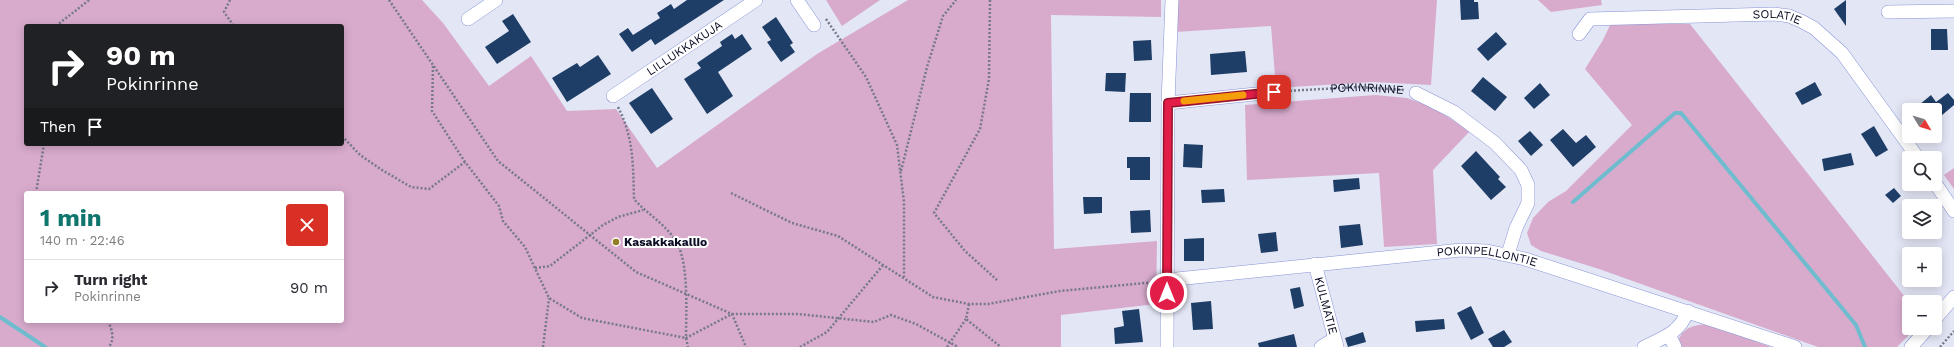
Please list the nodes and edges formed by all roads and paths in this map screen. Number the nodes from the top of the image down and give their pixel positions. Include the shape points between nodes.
1 (89, 0) edge
2 (230, 0) edge
3 (389, 0) edge
4 (496, 0) edge
5 (756, 0) edge
6 (797, 0) edge
7 (956, 0) edge
8 (990, 0) edge
9 (1172, 0) edge
10 (1954, 11) edge
11 (1888, 12) dead end
12 (825, 18) dead end
13 (468, 19) dead end
14 (59, 24) edge
15 (233, 24) edge
16 (814, 25) dead end
17 (1579, 34) dead end
18 (433, 65) junction
19 (1274, 92) joint
20 (1416, 93) joint
21 (613, 96) joint
22 (1168, 103) junction
23 (344, 138) edge
24 (44, 146) edge
25 (1913, 151) edge
26 (465, 162) junction
27 (901, 175) junction
28 (36, 191) edge
29 (1940, 191) edge
30 (731, 193) dead end
31 (644, 210) junction
32 (1954, 211) edge
33 (1508, 254) junction
34 (884, 264) junction
35 (1315, 264) junction
36 (535, 268) junction
37 (904, 277) junction
38 (997, 280) dead end
39 (1167, 280) junction
40 (686, 294) junction
41 (1954, 297) edge
42 (549, 298) junction
43 (969, 304) junction
44 (1688, 311) junction
45 (1942, 311) edge
46 (732, 314) junction
47 (840, 317) junction
48 (966, 319) junction
49 (109, 323) edge
50 (1954, 331) edge
51 (1669, 335) junction
52 (1922, 335) edge
53 (686, 338) junction
54 (1336, 343) edge
55 (950, 344) junction
56 (109, 347) edge
57 (543, 347) edge
58 (688, 347) edge
59 (746, 347) edge
60 (800, 347) edge
61 (947, 347) edge
62 (958, 347) edge
63 (1001, 347) edge
64 (1167, 347) edge
65 (1321, 347) edge
66 (1644, 347) edge
67 (1674, 347) edge
68 (1795, 347) edge
69 (1911, 347) edge
70 (1940, 347) edge

1 - 14 path
2 - 15 path via 224,12
3 - 18 path
4 - 13 street
5 - 21 street, LILLUKKAKUJA
6 - 16 street
7 - 27 path via 943,16 927,68
8 - 38 path via 989,79 980,130 934,213 965,251
9 - 22 street
10 - 11 street
12 - 27 path via 866,77 897,145
17 - 25 street, SOLATIE via 1590,19 1774,14 1789,16 1814,28 1842,53
18 - 26 path via 432,111
18 - 40 path via 498,161 636,272
19 - 20 path, POKINRINNE via 1358,87 1399,89
19 - 22 street
20 - 33 street, POKINRINNE via 1454,112 1495,142 1521,170 1528,185 1528,203 1516,228
21 - 31 path via 627,125 632,153 634,199
22 - 39 street
23 - 26 path via 360,155 411,187 429,189
24 - 28 path
26 - 36 path via 499,206 502,221 525,247
27 - 37 path via 904,202
29 - 32 street
30 - 34 path via 792,222 838,236
31 - 36 path via 618,217 603,225 550,266
31 - 40 path via 659,221 677,243
33 - 35 street, POKINPELLONTIE via 1460,250
33 - 44 street, POKINPELLONTIE
34 - 37 path
34 - 47 path
35 - 39 street, POKINPELLONTIE
35 - 54 street, KULMATIE
36 - 42 path
37 - 43 path via 933,297
39 - 43 path via 1060,291 988,304
39 - 64 street
40 - 46 path
40 - 53 path
41 - 45 street
42 - 53 path via 582,318
42 - 57 path
43 - 48 path
44 - 51 street via 1682,324
44 - 68 street, POKINPELLONTIE
46 - 47 path
46 - 53 path
46 - 59 path
47 - 55 path via 874,322 891,315 916,324
47 - 60 path via 827,332
48 - 55 path
48 - 63 path
49 - 56 path via 113,334
50 - 70 path
51 - 66 street
51 - 67 street
52 - 69 street
53 - 58 path
54 - 65 street
55 - 61 path
55 - 62 path

